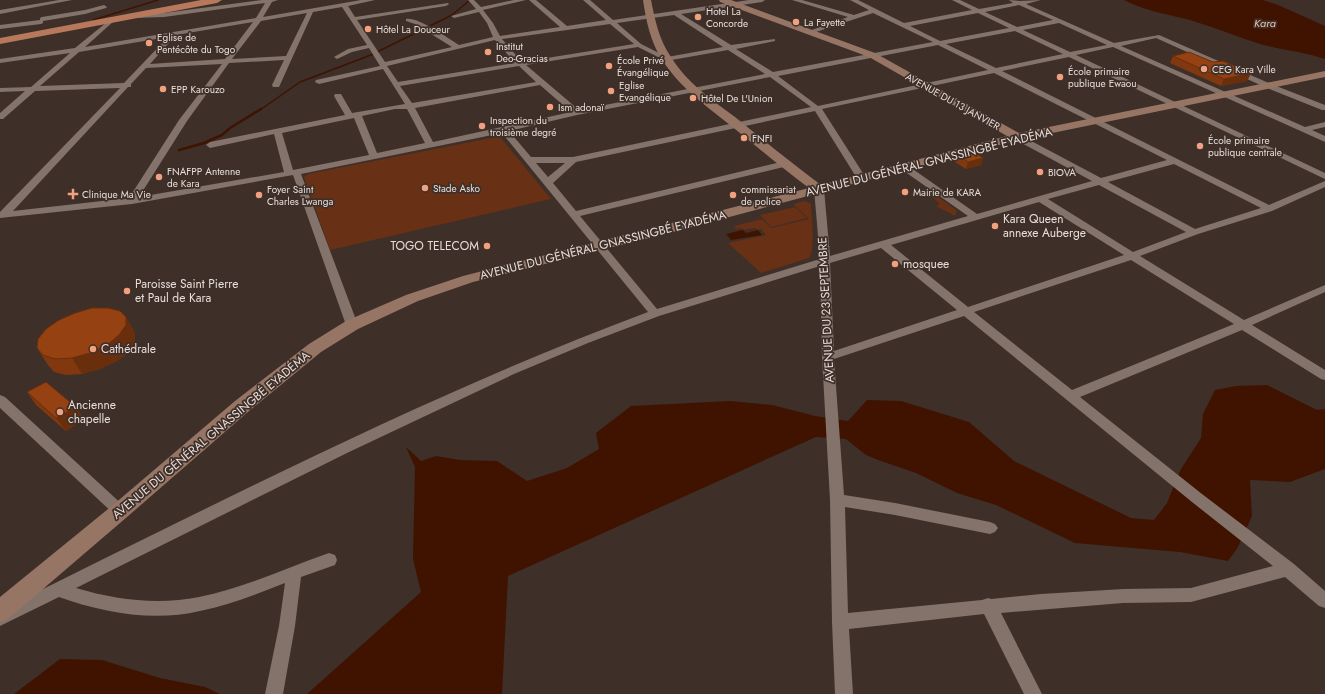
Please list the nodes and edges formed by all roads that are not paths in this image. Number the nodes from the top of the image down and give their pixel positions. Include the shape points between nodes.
1 (69, 0) edge
2 (217, 0) edge
3 (276, 0) edge
4 (372, 0) edge
5 (471, 0) edge
6 (523, 0) edge
7 (532, 0) edge
8 (586, 0) edge
9 (647, 0) edge
10 (723, 0) edge
11 (762, 0) edge
12 (795, 0) edge
13 (853, 0) edge
14 (955, 0) edge
15 (1012, 0) edge
16 (1038, 0) edge
17 (269, 2) junction
18 (37, 3) edge
19 (446, 4) dead end
20 (734, 4) junction
21 (1019, 4) junction
22 (344, 5) junction
23 (104, 7) dead end
24 (311, 10) junction
25 (480, 10) junction
26 (872, 11) junction
27 (0, 12) edge
28 (674, 12) junction
29 (980, 12) junction
30 (454, 16) dead end
31 (649, 16) junction
32 (130, 17) junction
33 (854, 17) junction
34 (353, 18) junction
35 (112, 20) junction
36 (258, 20) junction
37 (408, 20) dead end
38 (42, 21) junction
39 (1060, 21) junction
40 (612, 22) junction
41 (903, 25) junction
42 (0, 27) edge
43 (565, 28) junction
44 (1017, 29) junction
45 (811, 32) junction
46 (40, 33) junction
47 (174, 34) junction
48 (497, 38) junction
49 (773, 40) dead end
50 (0, 41) edge
51 (939, 42) junction
52 (640, 44) junction
53 (1114, 45) junction
54 (458, 47) junction
55 (729, 48) junction
56 (78, 50) junction
57 (374, 51) junction
58 (872, 55) junction
59 (1071, 55) junction
60 (337, 57) dead end
61 (288, 58) junction
62 (666, 59) junction
63 (227, 61) junction
64 (1, 62) edge
65 (520, 64) junction
66 (144, 66) junction
67 (383, 66) junction
68 (995, 70) junction
69 (1325, 74) edge
70 (772, 75) junction
71 (319, 82) dead end
72 (541, 83) junction
73 (396, 84) junction
74 (128, 85) junction
75 (276, 85) dead end
76 (926, 86) junction
77 (1270, 86) junction
78 (33, 88) junction
79 (0, 90) edge
80 (695, 91) junction
81 (1224, 94) junction
82 (338, 96) dead end
83 (1176, 104) junction
84 (410, 106) junction
85 (1325, 108) edge
86 (818, 109) junction
87 (577, 114) junction
88 (353, 115) junction
89 (0, 117) edge
90 (1099, 122) junction
91 (1325, 124) edge
92 (738, 126) junction
93 (504, 130) junction
94 (1306, 130) junction
95 (277, 131) junction
96 (1017, 137) junction
97 (1325, 139) edge
98 (210, 145) dead end
99 (430, 145) junction
100 (374, 156) junction
101 (528, 160) junction
102 (572, 160) junction
103 (1175, 162) junction
104 (785, 164) junction
105 (904, 167) junction
106 (292, 173) junction
107 (1325, 176) edge
108 (861, 178) junction
109 (1101, 181) junction
110 (547, 183) junction
111 (1325, 184) edge
112 (819, 189) junction
113 (1041, 199) junction
114 (132, 201) junction
115 (1269, 209) junction
116 (574, 214) junction
117 (2, 215) edge
118 (975, 217) junction
119 (1194, 232) junction
120 (884, 245) junction
121 (599, 246) junction
122 (1131, 256) junction
123 (825, 261) junction
124 (1325, 288) edge
125 (968, 311) junction
126 (654, 313) junction
127 (352, 325) junction
128 (1243, 325) junction
129 (828, 357) junction
130 (1325, 376) edge
131 (1070, 396) junction
132 (0, 400) edge
133 (837, 500) junction
134 (120, 511) junction
135 (990, 528) dead end
136 (329, 560) dead end
137 (1288, 570) junction
138 (294, 572) junction
139 (58, 589) junction
140 (1325, 601) edge
141 (988, 606) junction
142 (0, 611) edge
143 (0, 618) edge
144 (840, 622) junction
145 (274, 694) edge
146 (844, 694) edge
147 (1032, 694) edge

1 - 18 street
2 - 32 highway
3 - 17 street
4 - 22 street
5 - 25 street
6 - 25 street
7 - 43 street
8 - 40 street
9 - 31 main road
10 - 20 main road, AVENUE DU 13 JANVIER
11 - 20 street
12 - 33 street
13 - 26 street
14 - 29 street
15 - 21 street
16 - 21 street
17 - 32 street
17 - 36 street
18 - 27 street
18 - 38 street
19 - 34 street
20 - 28 street
20 - 45 main road, AVENUE DU 13 JANVIER
21 - 29 street
21 - 39 street
22 - 24 street
22 - 34 street
23 - 38 street
24 - 36 street
24 - 61 street
25 - 30 street
25 - 48 street via 496,32
26 - 33 street
26 - 41 street
28 - 31 street
28 - 55 street
29 - 41 street
29 - 44 street
31 - 40 street
31 - 62 main road via 652,31
32 - 35 highway
33 - 45 street
34 - 57 street
35 - 46 highway
35 - 56 street
36 - 47 street
36 - 63 street
37 - 54 street
38 - 42 street
38 - 46 street
39 - 44 street
39 - 53 street
40 - 43 street
40 - 52 street
41 - 51 street
43 - 48 street
44 - 51 street
44 - 59 street
45 - 58 main road, AVENUE DU 13 JANVIER
46 - 50 highway
47 - 56 street
47 - 66 street
48 - 54 street
48 - 65 street
49 - 55 street
51 - 58 street
51 - 68 street
52 - 62 street
52 - 65 street
53 - 59 street
53 - 77 street via 1157,36
53 - 81 street
54 - 67 street
55 - 62 street
55 - 70 street
56 - 64 street via 35,54
56 - 78 street
57 - 60 street via 350,50
57 - 67 street
58 - 70 street
58 - 76 main road, AVENUE DU 13 JANVIER
59 - 68 street
59 - 83 street
61 - 63 street
61 - 75 street
62 - 80 main road
63 - 66 street
63 - 114 street via 183,120
65 - 72 street
65 - 73 street
66 - 74 street
67 - 71 street
67 - 73 street
68 - 76 street
68 - 90 street
69 - 77 main road, AVENUE DU GÉNÉRAL GNASSINGBÉ EYADÉMA
70 - 80 street
70 - 86 street
72 - 84 street
72 - 87 street
73 - 84 street
74 - 78 street
74 - 117 street
76 - 86 street
76 - 96 main road, AVENUE DU 13 JANVIER
77 - 81 main road, AVENUE DU GÉNÉRAL GNASSINGBÉ EYADÉMA
77 - 85 street
78 - 79 street
78 - 89 street
80 - 87 street
80 - 92 main road
81 - 83 main road, AVENUE DU GÉNÉRAL GNASSINGBÉ EYADÉMA
81 - 94 street
82 - 88 street
83 - 90 main road, AVENUE DU GÉNÉRAL GNASSINGBÉ EYADÉMA
83 - 107 street
84 - 88 street
84 - 99 street
86 - 92 street
86 - 108 street
87 - 93 street
88 - 95 street
88 - 100 street
90 - 96 main road, AVENUE DU GÉNÉRAL GNASSINGBÉ EYADÉMA
90 - 103 street
91 - 94 street
92 - 102 street
92 - 104 main road
93 - 99 street
93 - 101 street
94 - 97 street
95 - 98 street
95 - 106 street
96 - 105 main road, AVENUE DU GÉNÉRAL GNASSINGBÉ EYADÉMA
96 - 109 street, AVENUE DU 13 JANVIER
99 - 100 street
100 - 106 street
101 - 102 street
101 - 110 street
102 - 110 street
103 - 109 street
103 - 115 street
104 - 112 main road
104 - 116 street
105 - 108 main road, AVENUE DU GÉNÉRAL GNASSINGBÉ EYADÉMA
105 - 118 street
106 - 114 street
106 - 127 street
108 - 112 main road, AVENUE DU GÉNÉRAL GNASSINGBÉ EYADÉMA
109 - 113 street
109 - 119 street, AVENUE DU 13 JANVIER
110 - 116 street
111 - 115 street
112 - 121 main road, AVENUE DU GÉNÉRAL GNASSINGBÉ EYADÉMA
112 - 123 street, AVENUE DU 23 SEPTEMBRE
113 - 118 street
113 - 122 street
114 - 117 street
115 - 119 street
116 - 121 street
118 - 120 street
119 - 122 street
120 - 123 street
120 - 125 street
121 - 126 street
121 - 127 main road, AVENUE DU GÉNÉRAL GNASSINGBÉ EYADÉMA via 440,288
122 - 125 street
122 - 128 street
123 - 126 street
123 - 129 street, AVENUE DU 23 SEPTEMBRE
124 - 128 street
125 - 129 street
125 - 131 street
126 - 139 street via 510,371
127 - 134 main road, AVENUE DU GÉNÉRAL GNASSINGBÉ EYADÉMA via 315,348 267,386
128 - 130 street
128 - 131 street
129 - 133 street, AVENUE DU 23 SEPTEMBRE
131 - 137 street
132 - 134 street
133 - 135 street
133 - 144 street, AVENUE DU 23 SEPTEMBRE
134 - 142 main road, AVENUE DU GÉNÉRAL GNASSINGBÉ EYADÉMA
136 - 138 street
137 - 140 street
137 - 141 street via 1191,595 1123,596
138 - 139 street via 218,599 174,608 130,607 82,598
138 - 145 street
139 - 143 street
141 - 144 street
141 - 147 street
144 - 146 street, AVENUE DU 23 SEPTEMBRE

